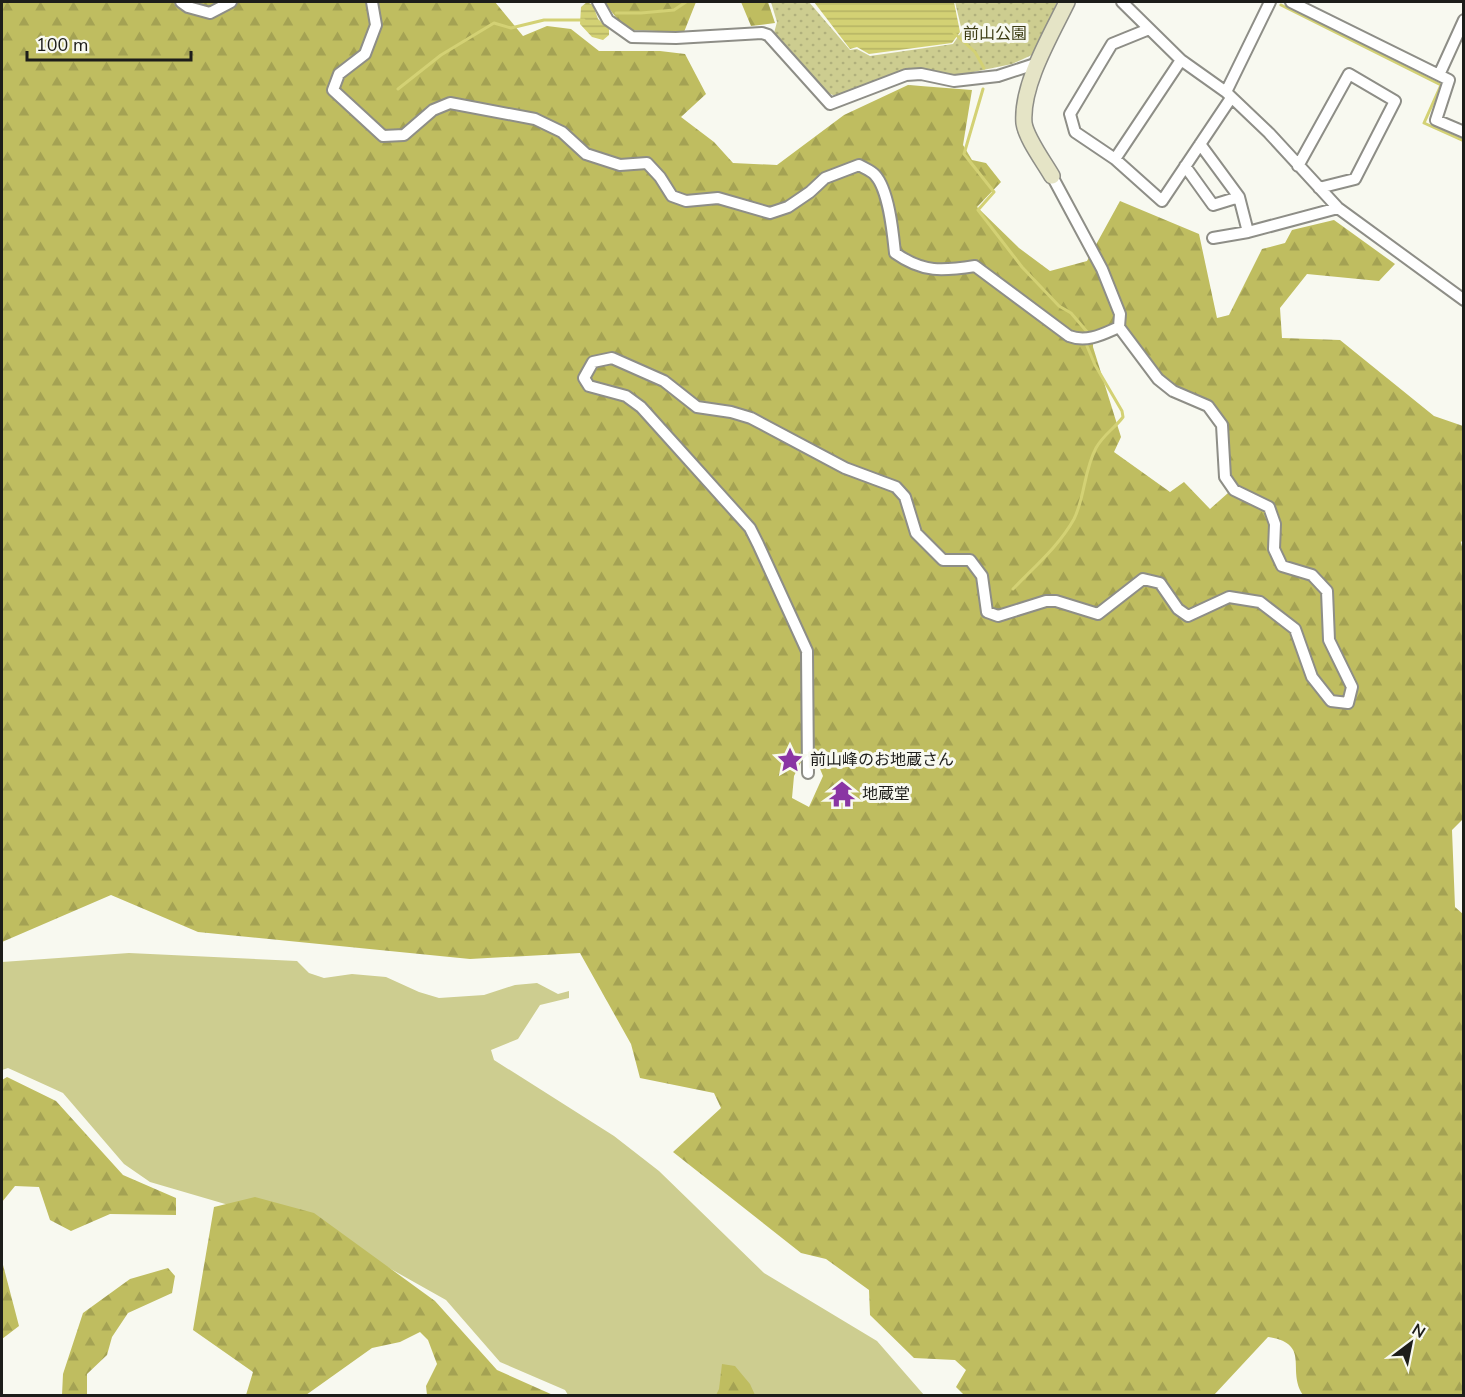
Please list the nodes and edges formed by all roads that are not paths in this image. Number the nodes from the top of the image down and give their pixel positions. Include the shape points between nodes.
1 (180, 2) edge
2 (231, 2) edge
3 (372, 2) edge
4 (598, 2) edge
5 (1066, 2) edge
6 (1122, 2) edge
7 (1270, 2) edge
8 (1291, 2) edge
9 (1464, 20) edge
10 (1149, 29) junction
11 (1181, 60) junction
12 (1038, 63) junction
13 (1439, 75) junction
14 (1228, 95) junction
15 (1464, 132) edge
16 (1200, 144) junction
17 (1115, 159) junction
18 (1185, 166) junction
19 (1299, 166) junction
20 (1052, 176) joint
21 (1319, 188) junction
22 (1239, 197) junction
23 (1338, 208) junction
24 (1248, 232) junction
25 (1213, 238) dead end
26 (1464, 300) edge
27 (1119, 327) junction
28 (808, 773) dead end

1 - 2 street via 210,13
3 - 27 street via 376,25 365,54 339,74 333,90 383,136 404,135 433,110 450,103 535,119 562,132 586,154 620,165 647,163 672,196 686,201 718,198 770,213 789,207 825,178 859,165 876,176 893,224 895,253 911,264 943,271 975,266 1073,338 1097,337
4 - 12 street via 608,20 632,37 768,35 830,104 906,75 954,81 998,76
5 - 12 street
6 - 10 street
7 - 14 street
8 - 13 street
9 - 13 street
10 - 11 street
10 - 17 street via 1112,44 1070,114 1075,132
11 - 14 street
11 - 17 street
12 - 20 street via 1024,124
13 - 15 street via 1449,80 1436,120
14 - 16 street
14 - 19 street
16 - 18 street
16 - 22 street
17 - 18 street via 1162,201
18 - 22 street via 1213,205
19 - 21 street
19 - 21 street via 1349,74 1395,101 1355,179
20 - 27 street via 1102,269 1120,314
21 - 23 street
22 - 24 street
23 - 24 street
23 - 26 street
24 - 25 street
27 - 28 street via 1158,379 1173,391 1208,406 1222,425 1225,477 1234,490 1269,507 1275,524 1274,549 1282,566 1312,575 1327,591 1329,640 1352,687 1348,703 1331,701 1312,677 1295,629 1260,602 1229,597 1188,616 1178,609 1160,583 1143,579 1098,614 1056,601 998,616 987,612 982,576 970,560 943,560 916,533 905,496 896,487 845,468 751,418 697,407 664,381 612,358 593,362 584,378 589,386 626,396 641,407 750,528 807,651

